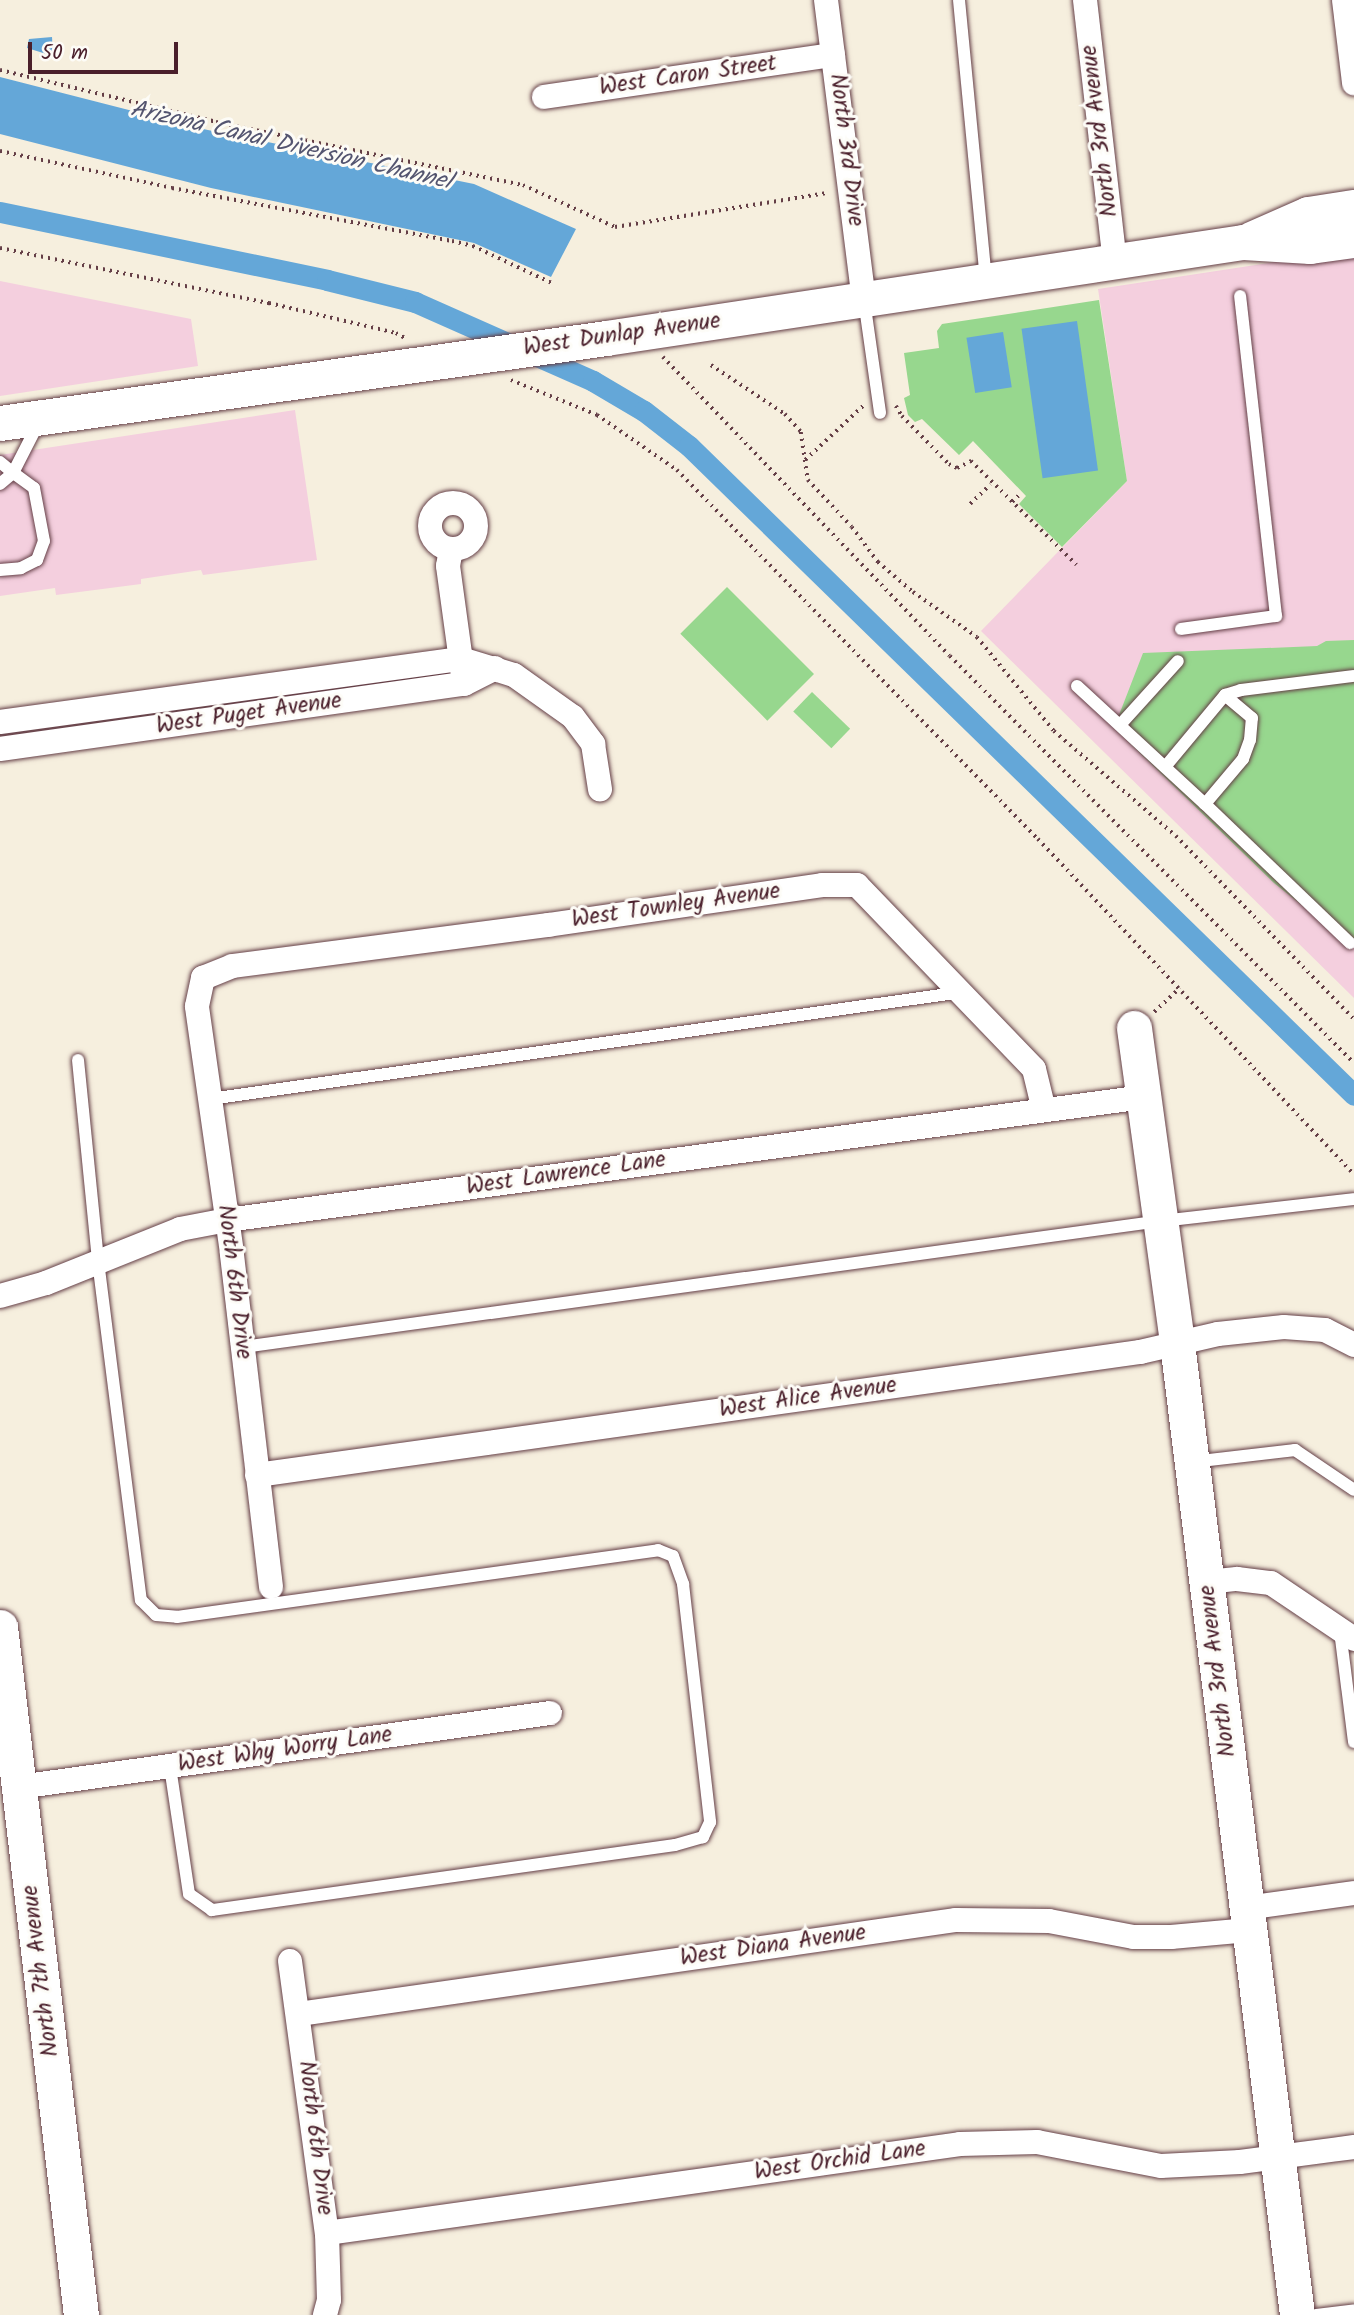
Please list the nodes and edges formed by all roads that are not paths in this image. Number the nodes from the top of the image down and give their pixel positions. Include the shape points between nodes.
1 (826, 0) edge
2 (959, 0) edge
3 (1085, 0) edge
4 (1344, 0) edge
5 (833, 55) junction
6 (1354, 83) edge
7 (544, 97) dead end
8 (1354, 208) edge
9 (1354, 240) edge
10 (1243, 242) junction
11 (1115, 262) junction
12 (986, 282) junction
13 (1240, 296) dead end
14 (864, 299) junction
15 (880, 413) dead end
16 (42, 417) junction
17 (0, 423) edge
18 (0, 462) edge
19 (13, 473) junction
20 (0, 484) edge
21 (450, 549) dead end
22 (0, 570) edge
23 (1181, 629) dead end
24 (1178, 661) dead end
25 (463, 671) junction
26 (1354, 676) edge
27 (285, 683) junction
28 (1077, 686) dead end
29 (1225, 695) junction
30 (288, 708) junction
31 (0, 722) edge
32 (1120, 725) junction
33 (0, 749) edge
34 (1165, 767) junction
35 (600, 789) dead end
36 (1205, 804) junction
37 (1350, 943) dead end
38 (203, 978) joint
39 (962, 992) junction
40 (1134, 1028) dead end
41 (78, 1060) dead end
42 (1144, 1097) junction
43 (210, 1099) junction
44 (1044, 1110) junction
45 (1354, 1199) edge
46 (227, 1220) junction
47 (1161, 1221) junction
48 (98, 1261) junction
49 (0, 1296) edge
50 (1177, 1343) junction
51 (1354, 1345) edge
52 (243, 1347) junction
53 (1192, 1462) junction
54 (257, 1475) junction
55 (1354, 1490) edge
56 (1207, 1582) junction
57 (271, 1587) dead end
58 (0, 1627) edge
59 (1347, 1634) edge
60 (550, 1713) dead end
61 (1354, 1742) edge
62 (170, 1766) junction
63 (14, 1809) edge
64 (1354, 1893) edge
65 (1247, 1919) junction
66 (290, 1961) dead end
67 (299, 2014) junction
68 (1354, 2147) edge
69 (1280, 2157) junction
70 (327, 2233) junction
71 (1354, 2310) edge
72 (81, 2315) edge
73 (325, 2315) edge
74 (1297, 2315) edge
75 (1316, 2315) edge

1 - 5 street, North 3rd Drive
2 - 12 lane
3 - 11 street, North 3rd Avenue
4 - 6 street
5 - 7 street, West Caron Street
5 - 14 street, North 3rd Drive
8 - 10 main road, West Dunlap Avenue via 1308,214
9 - 10 main road, West Dunlap Avenue via 1310,246
10 - 11 main road, West Dunlap Avenue
11 - 12 main road, West Dunlap Avenue
12 - 14 main road, West Dunlap Avenue
13 - 23 lane via 1276,616
14 - 15 lane
14 - 16 main road, West Dunlap Avenue
16 - 17 main road, West Dunlap Avenue
16 - 19 lane
18 - 19 lane
19 - 20 lane
19 - 22 lane via 34,488 44,541 37,560 21,568
21 - 25 street via 448,566
24 - 32 lane
25 - 27 street, West Puget Avenue
25 - 30 street, West Puget Avenue
25 - 35 street, West Puget Avenue via 495,668 514,675 584,729 593,744
26 - 29 lane
27 - 30 street
27 - 31 street, West Puget Avenue
28 - 32 lane
29 - 34 lane
29 - 36 lane via 1252,718 1250,740 1243,759
30 - 33 street, West Puget Avenue
32 - 34 lane
34 - 36 lane
36 - 37 lane
38 - 39 street, West Townley Avenue via 232,966 822,885 858,885
38 - 43 street, North 6th Drive via 197,1006
39 - 43 lane
39 - 44 street, West Townley Avenue via 1034,1069
40 - 42 main road, North 3rd Avenue
41 - 48 lane
42 - 44 street, West Lawrence Lane
42 - 47 main road, North 3rd Avenue
43 - 46 street, North 6th Drive
44 - 46 street, West Lawrence Lane
45 - 47 lane
46 - 48 street, West Lawrence Lane via 180,1229
46 - 52 street, North 6th Drive
47 - 50 main road, North 3rd Avenue
47 - 52 lane
48 - 49 street, West Lawrence Lane
48 - 62 lane via 141,1600 156,1615 177,1617 658,1550 673,1556 683,1584 709,1822 703,1837 675,1845 212,1910 189,1894
50 - 51 street, West Alice Avenue via 1284,1326 1325,1330
50 - 53 main road, North 3rd Avenue
50 - 54 street, West Alice Avenue via 1140,1352
52 - 54 street, North 6th Drive
53 - 55 lane via 1295,1450
53 - 56 main road, North 3rd Avenue
54 - 57 street, North 6th Drive
56 - 59 street via 1271,1583
56 - 65 main road, North 3rd Avenue
58 - 63 main road, North 7th Avenue
59 - 61 lane
60 - 62 street, West Why Worry Lane
62 - 63 street, West Why Worry Lane
63 - 72 main road, North 7th Avenue
64 - 65 street, West Diana Avenue
65 - 67 street, West Diana Avenue via 1134,1937 1049,1921 956,1920
65 - 69 main road, North 3rd Avenue
66 - 67 street, North 6th Drive
67 - 70 street, North 6th Drive
68 - 69 street, West Orchid Lane
69 - 70 street, West Orchid Lane via 1161,2166 1037,2142 960,2144
69 - 74 main road, North 3rd Avenue
70 - 73 street, North 6th Drive via 329,2301
71 - 75 lane

